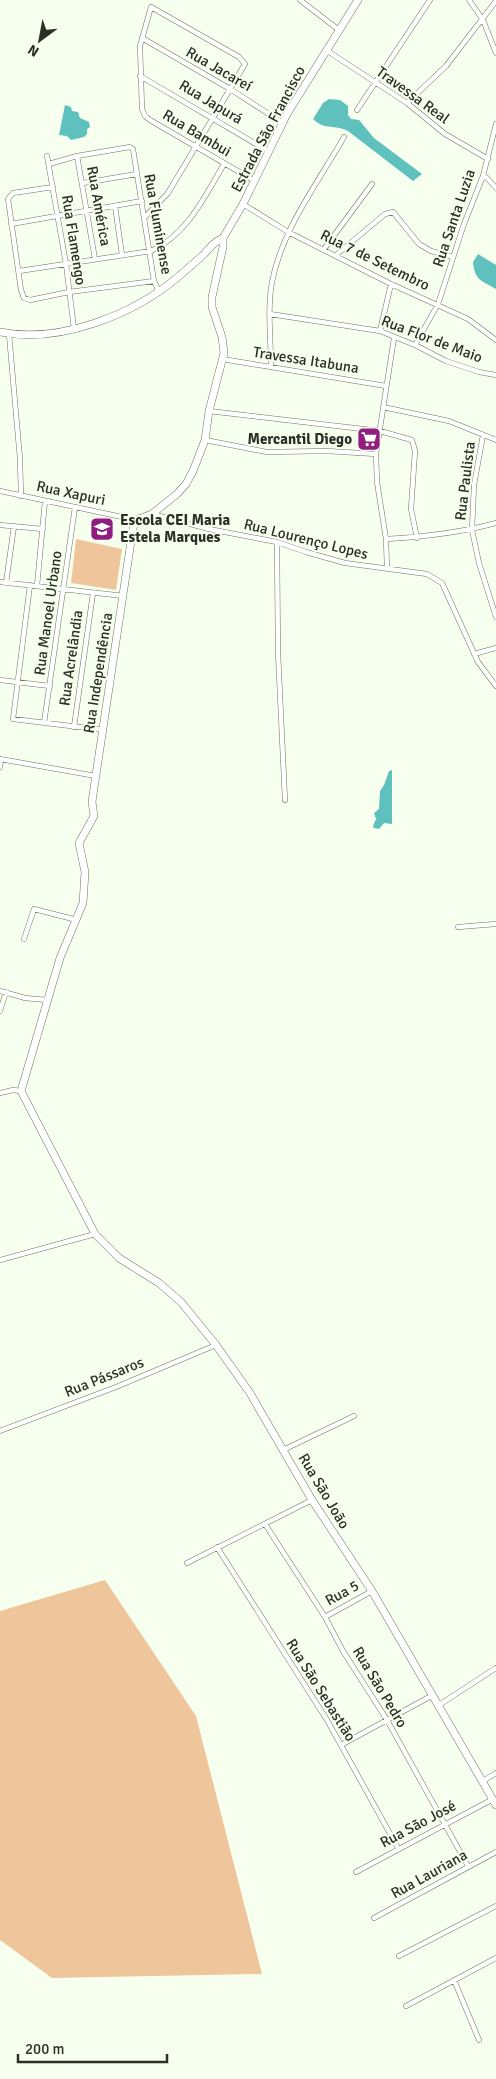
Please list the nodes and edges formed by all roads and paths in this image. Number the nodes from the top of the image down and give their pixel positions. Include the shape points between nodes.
1 (300, 0) edge
2 (358, 0) edge
3 (430, 0) edge
4 (470, 0) edge
5 (496, 1) edge
6 (483, 20) junction
7 (339, 30) junction
8 (142, 38) junction
9 (326, 50) junction
10 (496, 53) edge
11 (140, 76) junction
12 (374, 82) junction
13 (230, 89) junction
14 (408, 103) junction
15 (356, 110) dead end
16 (213, 118) junction
17 (283, 122) junction
18 (496, 124) edge
19 (344, 137) dead end
20 (196, 146) junction
21 (268, 151) junction
22 (47, 156) dead end
23 (77, 156) junction
24 (488, 159) junction
25 (49, 164) junction
26 (224, 164) junction
27 (137, 174) junction
28 (482, 176) junction
29 (254, 181) junction
30 (83, 183) junction
31 (372, 184) dead end
32 (53, 187) junction
33 (496, 188) edge
34 (142, 201) junction
35 (243, 204) junction
36 (115, 206) junction
37 (87, 211) junction
38 (58, 216) junction
39 (144, 217) junction
40 (10, 224) junction
41 (288, 232) junction
42 (223, 238) junction
43 (324, 250) junction
44 (151, 251) junction
45 (122, 255) junction
46 (336, 255) junction
47 (452, 257) junction
48 (95, 259) junction
49 (66, 264) junction
50 (19, 271) junction
51 (154, 281) junction
52 (391, 284) junction
53 (69, 292) junction
54 (159, 292) junction
55 (438, 304) junction
56 (270, 314) junction
57 (74, 329) junction
58 (380, 331) junction
59 (0, 332) edge
60 (8, 334) junction
61 (394, 338) junction
62 (496, 340) edge
63 (415, 345) junction
64 (222, 359) junction
65 (271, 367) junction
66 (496, 374) edge
67 (386, 386) junction
68 (383, 407) junction
69 (209, 410) junction
70 (380, 431) junction
71 (482, 435) junction
72 (205, 440) junction
73 (496, 440) edge
74 (376, 454) junction
75 (0, 491) edge
76 (21, 496) junction
77 (45, 501) junction
78 (75, 507) junction
79 (152, 514) junction
80 (136, 520) junction
81 (496, 523) edge
82 (0, 524) edge
83 (14, 526) junction
84 (43, 529) junction
85 (472, 530) junction
86 (417, 538) junction
87 (386, 539) junction
88 (277, 542) junction
89 (386, 568) junction
90 (3, 582) edge
91 (30, 586) junction
92 (37, 586) junction
93 (64, 589) junction
94 (93, 593) junction
95 (124, 596) junction
96 (496, 617) edge
97 (496, 648) edge
98 (474, 654) junction
99 (0, 680) edge
100 (17, 682) junction
101 (50, 686) junction
102 (496, 686) edge
103 (44, 723) junction
104 (74, 727) junction
105 (104, 730) junction
106 (0, 759) edge
107 (0, 768) edge
108 (96, 776) junction
109 (285, 800) dead end
110 (77, 920) junction
111 (496, 924) edge
112 (458, 927) dead end
113 (24, 938) dead end
114 (0, 990) edge
115 (6, 992) junction
116 (47, 1000) junction
117 (0, 1011) edge
118 (21, 1091) junction
119 (0, 1093) edge
120 (96, 1234) junction
121 (0, 1260) edge
122 (216, 1345) junction
123 (354, 1416) dead end
124 (0, 1431) edge
125 (283, 1450) junction
126 (312, 1500) junction
127 (265, 1524) junction
128 (217, 1548) junction
129 (187, 1563) dead end
130 (372, 1591) junction
131 (325, 1617) junction
132 (496, 1668) edge
133 (433, 1695) junction
134 (438, 1705) junction
135 (387, 1720) junction
136 (342, 1745) junction
137 (496, 1773) edge
138 (483, 1781) junction
139 (494, 1802) edge
140 (445, 1825) junction
141 (398, 1848) junction
142 (496, 1852) edge
143 (468, 1866) junction
144 (356, 1872) dead end
145 (496, 1906) edge
146 (374, 1918) dead end
147 (400, 1956) dead end
148 (496, 1958) edge
149 (454, 1980) junction
150 (406, 2006) dead end
151 (479, 2040) dead end

1 - 7 street
2 - 7 street, Estrada São Francisco
3 - 12 street
4 - 6 street
5 - 6 street
6 - 10 street
6 - 14 street via 435,78
7 - 9 street, Estrada São Francisco
8 - 11 street, Rua Bambui
8 - 13 street, Rua Jacareí
8 - 13 street, Rua Bambui via 152,7 206,37 244,61 244,69
9 - 12 street, Travessa Real
9 - 17 street, Estrada São Francisco
11 - 16 street, Rua Japurá
11 - 20 street, Rua Bambui via 145,116
12 - 14 street, Travessa Real
12 - 15 street
13 - 16 street
13 - 17 street, Rua Jacareí
14 - 24 street, Travessa Real via 445,134
16 - 20 street
16 - 21 street, Rua Japurá
17 - 21 street, Estrada São Francisco
18 - 24 street, Rua Santa Luzia
19 - 41 street
20 - 26 street, Rua Bambui
20 - 39 street via 168,193
21 - 29 street, Estrada São Francisco
22 - 25 street, Rua Flamengo
23 - 25 street
23 - 27 street, Rua Fluminense via 130,147
23 - 30 street, Rua América
24 - 28 street, Rua Santa Luzia
25 - 32 street, Rua Flamengo
26 - 29 street, Rua Bambui
26 - 44 street via 189,219 162,246
27 - 30 street
27 - 34 street, Rua Fluminense
28 - 33 street
28 - 47 street, Rua Santa Luzia
29 - 35 street, Estrada São Francisco
30 - 37 street, Rua América
31 - 43 street
32 - 38 street, Rua Flamengo
32 - 40 street via 11,194 8,198
34 - 36 street
34 - 39 street, Rua Fluminense
35 - 41 street, Rua 7 de Setembro
35 - 42 street, Estrada São Francisco
36 - 37 street
36 - 45 street
37 - 38 street
37 - 48 street, Rua América
38 - 40 street
38 - 49 street, Rua Flamengo
39 - 44 street, Rua Fluminense
40 - 50 street
41 - 43 street, Rua 7 de Setembro
41 - 56 street via 276,265
42 - 54 street via 215,241
42 - 64 street via 212,298 224,349
43 - 46 street, Rua 7 de Setembro
44 - 45 street
44 - 51 street, Rua Fluminense
45 - 48 street
46 - 47 street via 385,214 393,212 419,244
46 - 52 street, Rua 7 de Setembro
47 - 55 street, Rua Santa Luzia
48 - 49 street
49 - 50 street
49 - 53 street, Rua Flamengo
50 - 53 street via 23,296 30,300
51 - 53 street
51 - 54 street, Rua Fluminense
52 - 55 street, Rua 7 de Setembro
52 - 58 street
53 - 57 street, Rua Flamengo
54 - 57 street via 126,311
55 - 62 street, Rua 7 de Setembro via 468,318
55 - 63 street, Rua Santa Luzia
56 - 58 street, Rua Flor de Maio
56 - 65 street
57 - 60 street
58 - 61 street, Rua Flor de Maio
59 - 60 street
60 - 76 street
61 - 63 street, Rua Flor de Maio
61 - 67 street
63 - 66 street, Rua Flor de Maio via 446,361
64 - 65 street, Travessa Itabuna
64 - 69 street
65 - 67 street, Travessa Itabuna
67 - 68 street
68 - 70 street
68 - 71 street via 449,421
69 - 70 street
69 - 72 street
70 - 74 street
70 - 86 street via 412,440 414,445 411,509
71 - 73 street
71 - 85 street, Rua Paulista via 474,485
72 - 74 street via 266,452
72 - 79 street via 186,484
74 - 87 street
75 - 76 street, Rua Xapuri
76 - 77 street, Rua Xapuri
77 - 78 street, Rua Xapuri
77 - 84 street
78 - 80 street, Rua Xapuri
78 - 93 street, Rua Manoel Urbano
79 - 80 street
79 - 88 street, Rua Lourenço Lopes
80 - 95 street, Rua Independência
81 - 85 street
82 - 83 street
83 - 84 street
83 - 90 street
84 - 92 street
85 - 86 street
85 - 96 street, Rua Paulista
86 - 87 street
87 - 89 street
88 - 89 street, Rua Lourenço Lopes via 346,563
88 - 109 street
89 - 98 street, Rua Lourenço Lopes via 426,574 442,583
90 - 91 street
91 - 92 street
91 - 100 street
92 - 93 street
93 - 94 street
93 - 101 street, Rua Manoel Urbano
94 - 95 street
94 - 104 street, Rua Acrelândia
95 - 105 street, Rua Independência
97 - 98 street
98 - 102 street, Rua Lourenço Lopes
99 - 100 street
100 - 101 street
100 - 103 street via 13,719
101 - 103 street, Rua Manoel Urbano
103 - 104 street
104 - 105 street
105 - 108 street, Rua Independência
106 - 107 street
106 - 108 street
108 - 110 street, Rua Independência via 92,802 94,816 79,843 85,872 84,898
110 - 113 street via 34,909
110 - 116 street via 62,951
111 - 112 street
114 - 115 street
115 - 116 street
115 - 117 street
116 - 118 street
118 - 119 street
118 - 120 street, Rua São João
120 - 121 street
120 - 122 street, Rua São João via 119,1258 160,1283 181,1302
122 - 124 street, Rua Pássaros
122 - 125 street, Rua São João via 250,1392
123 - 125 street
125 - 126 street, Rua São João
126 - 127 street
126 - 130 street, Rua São João
127 - 128 street
127 - 131 street, Rua São Pedro
128 - 129 street
128 - 136 street, Rua São Sebastião
130 - 131 street, Rua 5
130 - 133 street, Rua São João
131 - 135 street, Rua São Pedro
132 - 134 street
133 - 134 street, Rua São João
133 - 135 street
134 - 138 street, Rua São João
135 - 136 street
135 - 140 street, Rua São Pedro
136 - 141 street, Rua São Sebastião
137 - 138 street
138 - 139 street, Rua São João
139 - 140 street, Rua São José
140 - 141 street, Rua São José
140 - 143 street, Rua São Pedro
141 - 144 street, Rua São José
142 - 143 street, Rua Lauriana
143 - 146 street, Rua Lauriana
145 - 147 street
148 - 149 street
149 - 150 street
149 - 151 street

